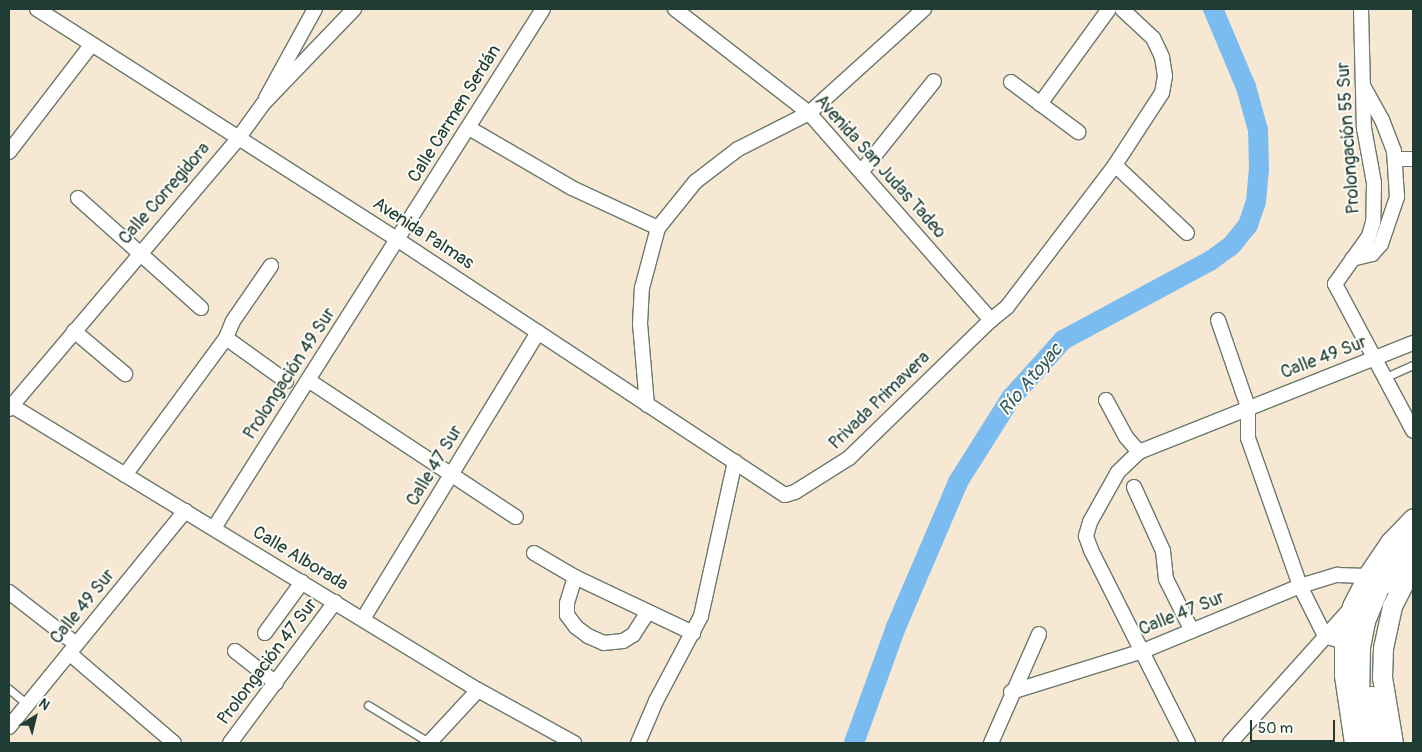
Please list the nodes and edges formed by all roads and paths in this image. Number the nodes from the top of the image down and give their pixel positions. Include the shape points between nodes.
1 (37, 9) edge
2 (315, 9) edge
3 (354, 9) edge
4 (543, 9) edge
5 (924, 9) edge
6 (1109, 9) edge
7 (1122, 9) edge
8 (1361, 9) edge
9 (677, 10) edge
10 (91, 45) junction
11 (934, 81) dead end
12 (1011, 82) dead end
13 (1363, 84) junction
14 (263, 104) junction
15 (1040, 104) junction
16 (809, 113) junction
17 (470, 128) junction
18 (1078, 132) dead end
19 (239, 137) junction
20 (9, 152) edge
21 (1396, 159) junction
22 (1413, 159) edge
23 (1115, 165) junction
24 (862, 171) junction
25 (78, 198) dead end
26 (658, 228) junction
27 (1187, 233) dead end
28 (398, 240) junction
29 (139, 254) junction
30 (1352, 259) junction
31 (271, 266) dead end
32 (201, 308) dead end
33 (995, 317) junction
34 (1218, 320) dead end
35 (74, 331) junction
36 (538, 332) junction
37 (226, 338) junction
38 (1413, 344) edge
39 (1376, 358) junction
40 (1413, 365) edge
41 (125, 374) dead end
42 (1386, 377) junction
43 (308, 380) junction
44 (286, 381) dead end
45 (1106, 400) dead end
46 (647, 404) junction
47 (10, 406) edge
48 (1248, 407) junction
49 (1413, 431) edge
50 (1139, 452) junction
51 (735, 462) junction
52 (125, 475) junction
53 (452, 475) junction
54 (1134, 487) dead end
55 (785, 495) joint
56 (185, 511) junction
57 (516, 517) dead end
58 (1413, 518) edge
59 (214, 528) junction
60 (1413, 532) edge
61 (534, 553) dead end
62 (1413, 558) edge
63 (1413, 565) edge
64 (1366, 576) junction
65 (575, 577) junction
66 (302, 582) junction
67 (1300, 586) junction
68 (9, 592) edge
69 (335, 602) junction
70 (1352, 606) junction
71 (648, 612) junction
72 (363, 619) junction
73 (1372, 621) junction
74 (1192, 631) junction
75 (265, 632) dead end
76 (693, 633) junction
77 (1039, 634) dead end
78 (1325, 636) junction
79 (1344, 642) junction
80 (73, 648) junction
81 (235, 651) dead end
82 (1143, 651) junction
83 (276, 683) junction
84 (9, 689) edge
85 (478, 690) junction
86 (1011, 692) junction
87 (27, 704) junction
88 (368, 705) dead end
89 (9, 727) edge
90 (174, 743) edge
91 (230, 743) edge
92 (429, 743) edge
93 (574, 743) edge
94 (638, 743) edge
95 (991, 743) edge
96 (1188, 743) edge
97 (1230, 743) edge
98 (1354, 743) edge
99 (1368, 743) edge
100 (1382, 743) edge
101 (1393, 743) edge

1 - 10 street, Avenida Palmas
2 - 14 street
3 - 14 street, Calle Corregidora
4 - 17 street, Calle Carmen Serdán
5 - 16 street
6 - 15 street
7 - 23 street, Privada Primavera via 1153,38 1162,57 1165,76 1153,110
8 - 13 street, Prolongación 55 Sur
9 - 16 street, Avenida San Judas Tadeo
10 - 19 street, Avenida Palmas
10 - 20 street
11 - 24 street
12 - 15 street
13 - 21 street via 1382,120
13 - 30 street, Prolongación 55 Sur via 1364,128 1374,183 1373,222 1369,236
14 - 19 street, Calle Corregidora
15 - 18 street
16 - 24 street, Avenida San Judas Tadeo
16 - 26 street via 720,161 695,182
17 - 26 street via 572,188
17 - 28 street, Calle Carmen Serdán
19 - 28 street, Avenida Palmas
19 - 29 street, Calle Corregidora
21 - 22 street
21 - 30 street via 1396,197 1381,244 1372,254
23 - 27 street
23 - 33 street, Privada Primavera
24 - 33 street, Avenida San Judas Tadeo
25 - 29 street
26 - 46 street via 642,288 640,324
28 - 36 street, Avenida Palmas
28 - 43 street, Prolongación 49 Sur
29 - 32 street
29 - 35 street, Calle Corregidora
30 - 39 street, Prolongación 55 Sur via 1335,284
31 - 37 street via 233,320
33 - 55 street, Privada Primavera via 849,458 796,492
34 - 48 street
35 - 41 street
35 - 47 street, Calle Corregidora
36 - 46 street, Avenida Palmas
36 - 53 street, Calle 47 Sur
37 - 44 street
37 - 52 street
38 - 39 street, Calle 49 Sur
39 - 42 street
39 - 48 street, Calle 49 Sur
40 - 42 lane
42 - 49 street
43 - 53 street
43 - 59 street, Prolongación 49 Sur
45 - 50 street via 1126,437
46 - 51 street, Avenida Palmas
47 - 52 street, Calle Alborada
48 - 50 street, Calle 49 Sur
48 - 67 street via 1248,438
50 - 82 street via 1118,472 1090,522 1086,536
51 - 55 street, Avenida Palmas
51 - 76 street via 706,601
52 - 56 street, Calle Alborada
53 - 57 street
53 - 72 street, Calle 47 Sur
54 - 74 street via 1163,551 1166,580
56 - 59 street, Calle Alborada
56 - 80 street, Calle 49 Sur
58 - 64 main road via 1390,542
59 - 66 street, Calle Alborada
60 - 73 main road via 1386,570
61 - 65 street
62 - 73 main road via 1390,588
63 - 101 main road via 1392,606 1383,648 1382,677
64 - 67 street, Calle 47 Sur via 1352,573 1336,575
64 - 70 main road
65 - 71 street
65 - 71 street via 567,615 588,636 604,643 623,642 633,636
66 - 69 street, Calle Alborada
66 - 75 street
67 - 74 street, Calle 47 Sur
67 - 78 street
68 - 80 street
69 - 72 street, Calle Alborada
69 - 83 street, Prolongación 47 Sur
70 - 78 street
70 - 79 main road
71 - 76 street
72 - 85 street, Calle Alborada
73 - 99 main road via 1358,674 1359,702
73 - 100 main road via 1371,703
74 - 82 street, Calle 47 Sur
76 - 94 street via 656,701
77 - 86 street
78 - 79 street
78 - 97 street
79 - 98 main road via 1346,700
80 - 87 street, Calle 49 Sur
80 - 90 street
81 - 83 street
82 - 86 street, Calle 47 Sur
82 - 96 street
83 - 91 street, Prolongación 47 Sur
84 - 87 lane
85 - 92 street
85 - 93 street, Calle Alborada
86 - 95 street
87 - 89 street, Calle 49 Sur
88 - 92 lane

